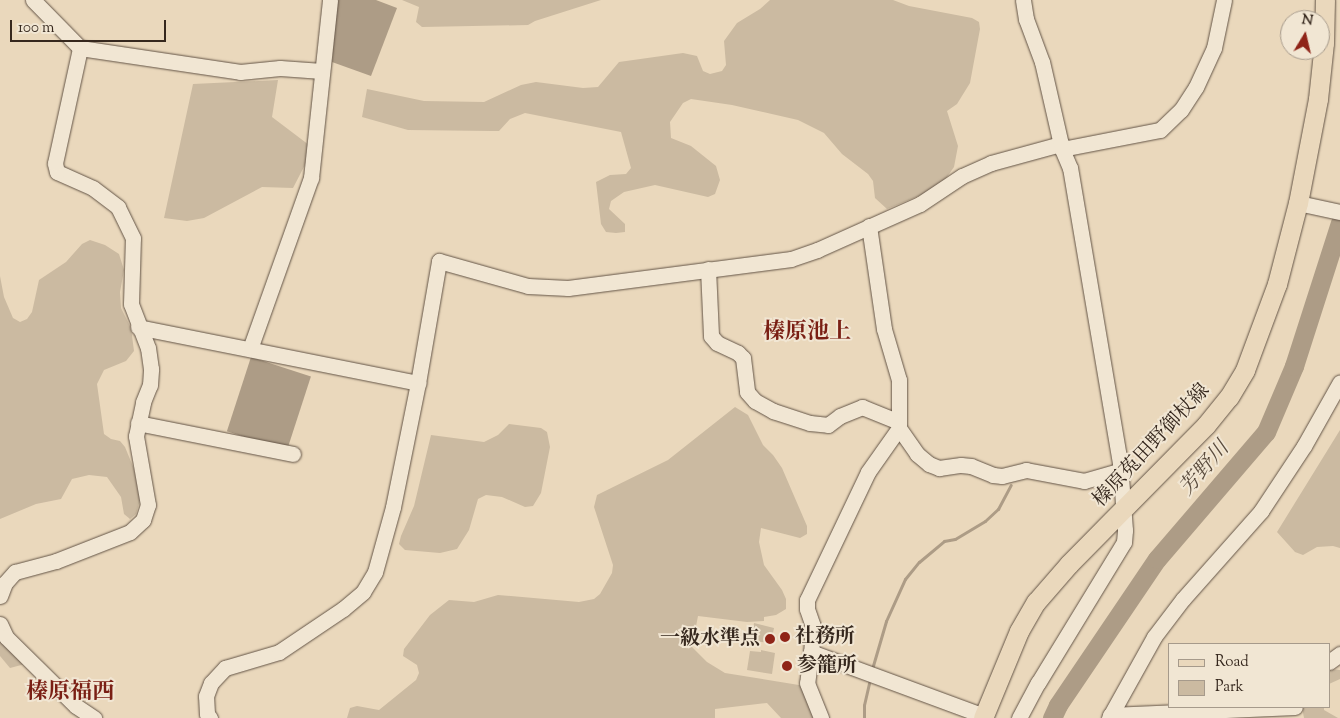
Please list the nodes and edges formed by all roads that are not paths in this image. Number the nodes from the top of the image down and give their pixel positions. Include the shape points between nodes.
1 (33, 0) edge
2 (330, 0) edge
3 (1023, 0) edge
4 (1224, 0) edge
5 (1325, 0) edge
6 (80, 48) junction
7 (322, 71) junction
8 (1061, 146) junction
9 (1303, 204) junction
10 (1340, 212) edge
11 (869, 226) junction
12 (708, 269) junction
13 (138, 327) junction
14 (250, 349) junction
15 (1340, 382) edge
16 (418, 383) junction
17 (138, 423) junction
18 (900, 425) junction
19 (293, 454) dead end
20 (1120, 471) junction
21 (1124, 510) junction
22 (0, 596) edge
23 (0, 624) edge
24 (811, 652) junction
25 (1277, 708) edge
26 (984, 717) edge
27 (1109, 717) edge
28 (94, 718) edge
29 (210, 718) edge
30 (821, 718) edge
31 (1019, 718) edge

1 - 6 street
2 - 7 street
3 - 8 street via 1026,19 1042,62
4 - 8 street via 1214,48 1196,87 1181,110 1160,130
5 - 9 main road, 榛原菟田野御杖線 via 1318,99
6 - 7 street via 240,72 280,68
6 - 13 street via 54,163 57,172 93,188 118,207 133,238 131,304
7 - 14 street via 310,178
8 - 11 street via 991,163 962,176 920,204
8 - 20 street via 1070,168
9 - 10 street
9 - 21 main road, 榛原菟田野御杖線 via 1266,316 1230,397
11 - 12 street via 791,259
11 - 18 street via 884,329 899,380
12 - 16 street via 568,288 528,286 439,261
12 - 18 street via 711,336 743,358 747,392 755,401 810,424 828,425 862,407
13 - 14 street
13 - 17 street via 148,348 152,369
14 - 16 street
15 - 27 street via 1304,446 1261,511 1154,637
16 - 29 street via 393,507 375,572 364,592 278,652 225,668 211,683 206,696
17 - 19 street
17 - 22 street via 136,436 148,505 143,520 130,532 56,561 15,572 4,583
18 - 20 street via 917,454 938,468 971,466 1002,476 1026,470 1084,481
18 - 24 street via 868,472 808,600 807,609 813,626
20 - 21 street
21 - 26 main road, 榛原菟田野御杖線 via 1068,564 1036,602 1019,631
21 - 31 street via 1124,542
23 - 28 street via 6,637 76,706
24 - 26 street
24 - 30 street via 807,683
25 - 27 street

